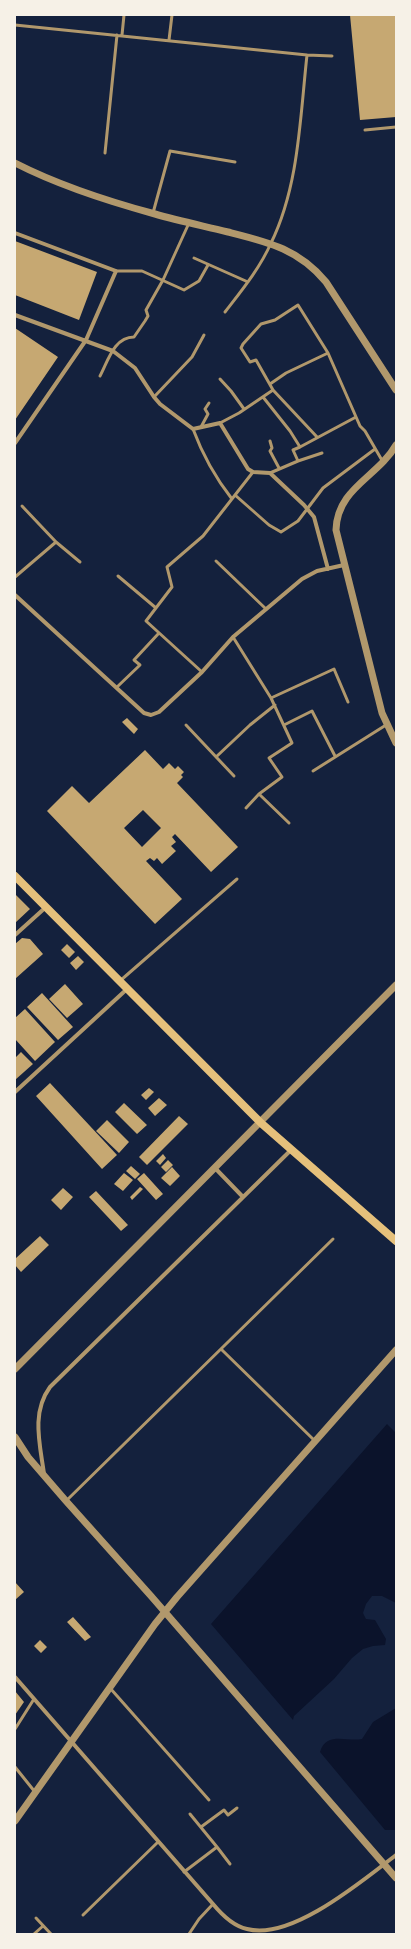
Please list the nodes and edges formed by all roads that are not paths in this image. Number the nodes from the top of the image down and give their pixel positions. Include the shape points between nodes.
1 (124, 15) edge
2 (172, 15) edge
3 (15, 25) edge
4 (117, 35) junction
5 (122, 35) junction
6 (169, 40) junction
7 (307, 55) junction
8 (332, 56) dead end
9 (396, 127) edge
10 (366, 130) dead end
11 (105, 153) dead end
12 (235, 162) dead end
13 (15, 163) edge
14 (153, 214) junction
15 (189, 223) junction
16 (15, 233) edge
17 (272, 243) junction
18 (194, 258) dead end
19 (208, 264) junction
20 (116, 271) junction
21 (163, 280) junction
22 (248, 282) junction
23 (226, 312) dead end
24 (15, 315) edge
25 (204, 335) dead end
26 (86, 340) junction
27 (112, 351) junction
28 (328, 353) junction
29 (100, 376) dead end
30 (220, 379) dead end
31 (270, 384) junction
32 (273, 390) junction
33 (396, 390) edge
34 (263, 396) junction
35 (154, 397) junction
36 (209, 402) dead end
37 (244, 409) junction
38 (356, 416) junction
39 (220, 423) junction
40 (201, 427) junction
41 (193, 429) junction
42 (317, 437) junction
43 (270, 441) dead end
44 (15, 442) edge
45 (396, 445) edge
46 (300, 447) junction
47 (375, 449) junction
48 (322, 453) dead end
49 (298, 461) junction
50 (383, 462) junction
51 (279, 468) junction
52 (253, 472) junction
53 (270, 473) junction
54 (235, 495) junction
55 (232, 499) junction
56 (22, 506) dead end
57 (308, 509) junction
58 (56, 542) junction
59 (216, 561) dead end
60 (80, 562) dead end
61 (344, 565) junction
62 (328, 569) junction
63 (118, 576) dead end
64 (15, 577) edge
65 (15, 595) edge
66 (156, 608) junction
67 (266, 609) junction
68 (159, 633) junction
69 (233, 637) junction
70 (202, 672) junction
71 (117, 688) junction
72 (271, 698) junction
73 (348, 702) dead end
74 (275, 705) junction
75 (186, 725) dead end
76 (284, 725) junction
77 (386, 726) junction
78 (396, 743) edge
79 (335, 756) junction
80 (216, 757) junction
81 (313, 771) dead end
82 (234, 776) dead end
83 (259, 794) junction
84 (246, 808) dead end
85 (289, 823) dead end
86 (15, 876) edge
87 (237, 879) dead end
88 (46, 907) junction
89 (15, 935) edge
90 (120, 982) junction
91 (396, 985) edge
92 (126, 988) junction
93 (15, 1092) edge
94 (260, 1123) junction
95 (291, 1150) junction
96 (215, 1168) junction
97 (243, 1197) junction
98 (333, 1239) dead end
99 (396, 1241) edge
100 (221, 1349) junction
101 (395, 1353) edge
102 (15, 1369) edge
103 (15, 1437) edge
104 (315, 1441) junction
105 (45, 1476) junction
106 (66, 1501) junction
107 (165, 1612) junction
108 (15, 1676) edge
109 (110, 1688) junction
110 (34, 1699) junction
111 (15, 1729) edge
112 (72, 1742) junction
113 (15, 1767) edge
114 (35, 1792) junction
115 (209, 1800) dead end
116 (237, 1808) dead end
117 (190, 1814) dead end
118 (15, 1821) edge
119 (201, 1827) junction
120 (158, 1842) junction
121 (217, 1847) junction
122 (396, 1856) edge
123 (230, 1864) dead end
124 (384, 1864) junction
125 (184, 1872) junction
126 (396, 1878) edge
127 (213, 1904) junction
128 (82, 1915) dead end
129 (36, 1918) dead end
130 (43, 1926) junction
131 (34, 1934) edge
132 (50, 1934) edge
133 (189, 1934) edge

1 - 5 lane
2 - 6 lane
3 - 4 lane
4 - 5 lane
4 - 11 lane
5 - 6 lane
6 - 7 lane
7 - 8 lane
7 - 17 lane via 294,168 281,221
9 - 10 lane
12 - 14 lane via 170,150
13 - 14 street via 101,198
14 - 15 street
15 - 17 street
15 - 21 lane
16 - 20 street
17 - 22 lane
17 - 33 street via 297,255 320,275
18 - 19 lane
19 - 21 lane via 199,281 184,290
19 - 22 lane
20 - 21 lane via 142,271
20 - 26 street
21 - 27 lane via 146,310 146,321 134,337 122,340
22 - 23 lane
24 - 26 street
25 - 35 lane via 192,357
26 - 27 street
26 - 44 street
27 - 29 lane
27 - 35 street via 135,368
28 - 31 lane via 286,373
28 - 31 lane via 298,305 275,320 261,324 241,348 250,362 256,360
28 - 38 lane
30 - 37 lane
31 - 32 lane
32 - 34 lane
32 - 42 lane
34 - 37 lane
34 - 46 lane
35 - 41 street
36 - 40 lane via 205,410 208,414
37 - 39 lane
38 - 42 lane
38 - 47 lane
39 - 40 street
39 - 52 street via 248,469
40 - 41 street
41 - 55 lane via 214,476
42 - 46 lane
43 - 51 lane via 270,451
45 - 50 street
46 - 49 lane via 293,450
47 - 50 lane
47 - 57 lane via 323,488
48 - 49 lane
49 - 51 lane
50 - 61 street via 346,498 337,514 336,530
51 - 53 lane
52 - 53 street
52 - 54 lane
53 - 57 street
54 - 55 lane
54 - 57 lane via 269,525 281,532 298,521
55 - 66 lane via 203,536 167,567 172,587
56 - 58 lane
57 - 62 street via 317,522
58 - 60 lane
58 - 64 lane
59 - 67 lane
61 - 62 street
61 - 77 street
62 - 67 street via 307,576
63 - 66 lane
65 - 71 street
66 - 68 lane via 146,621
67 - 69 street
68 - 70 lane
68 - 71 lane via 134,660 140,665
69 - 70 street
69 - 72 lane
70 - 71 street via 160,712 151,715 144,713
72 - 73 lane via 334,669
72 - 74 lane
74 - 76 lane
74 - 80 lane
75 - 80 lane
76 - 79 lane via 312,711
76 - 83 lane via 292,743 269,758 282,777
77 - 78 street
77 - 79 lane
79 - 81 lane
80 - 82 lane
83 - 84 lane
83 - 85 lane
86 - 88 main road
87 - 90 lane
88 - 89 street
88 - 90 main road
90 - 92 main road
91 - 94 street
92 - 93 street
92 - 94 main road
94 - 95 main road
94 - 96 street
95 - 97 street
95 - 99 main road
96 - 97 street
96 - 102 street
97 - 105 street via 47,1391 38,1416
98 - 100 lane
100 - 104 lane
100 - 106 lane
101 - 104 street
103 - 105 street
104 - 107 street
105 - 106 street
106 - 107 street
107 - 109 street
107 - 124 street
108 - 110 street
109 - 112 street
109 - 115 lane
110 - 111 lane
110 - 112 street
112 - 114 street
112 - 120 street
113 - 114 lane
114 - 118 street
116 - 119 lane via 228,1815 224,1810
117 - 119 lane
119 - 121 lane
120 - 125 street
120 - 128 lane
121 - 123 lane
121 - 125 lane
122 - 124 street
124 - 126 street
124 - 127 street via 320,1910 278,1928 260,1931 245,1929 228,1919
125 - 127 street
127 - 133 lane
129 - 130 lane
130 - 131 lane
130 - 132 lane

